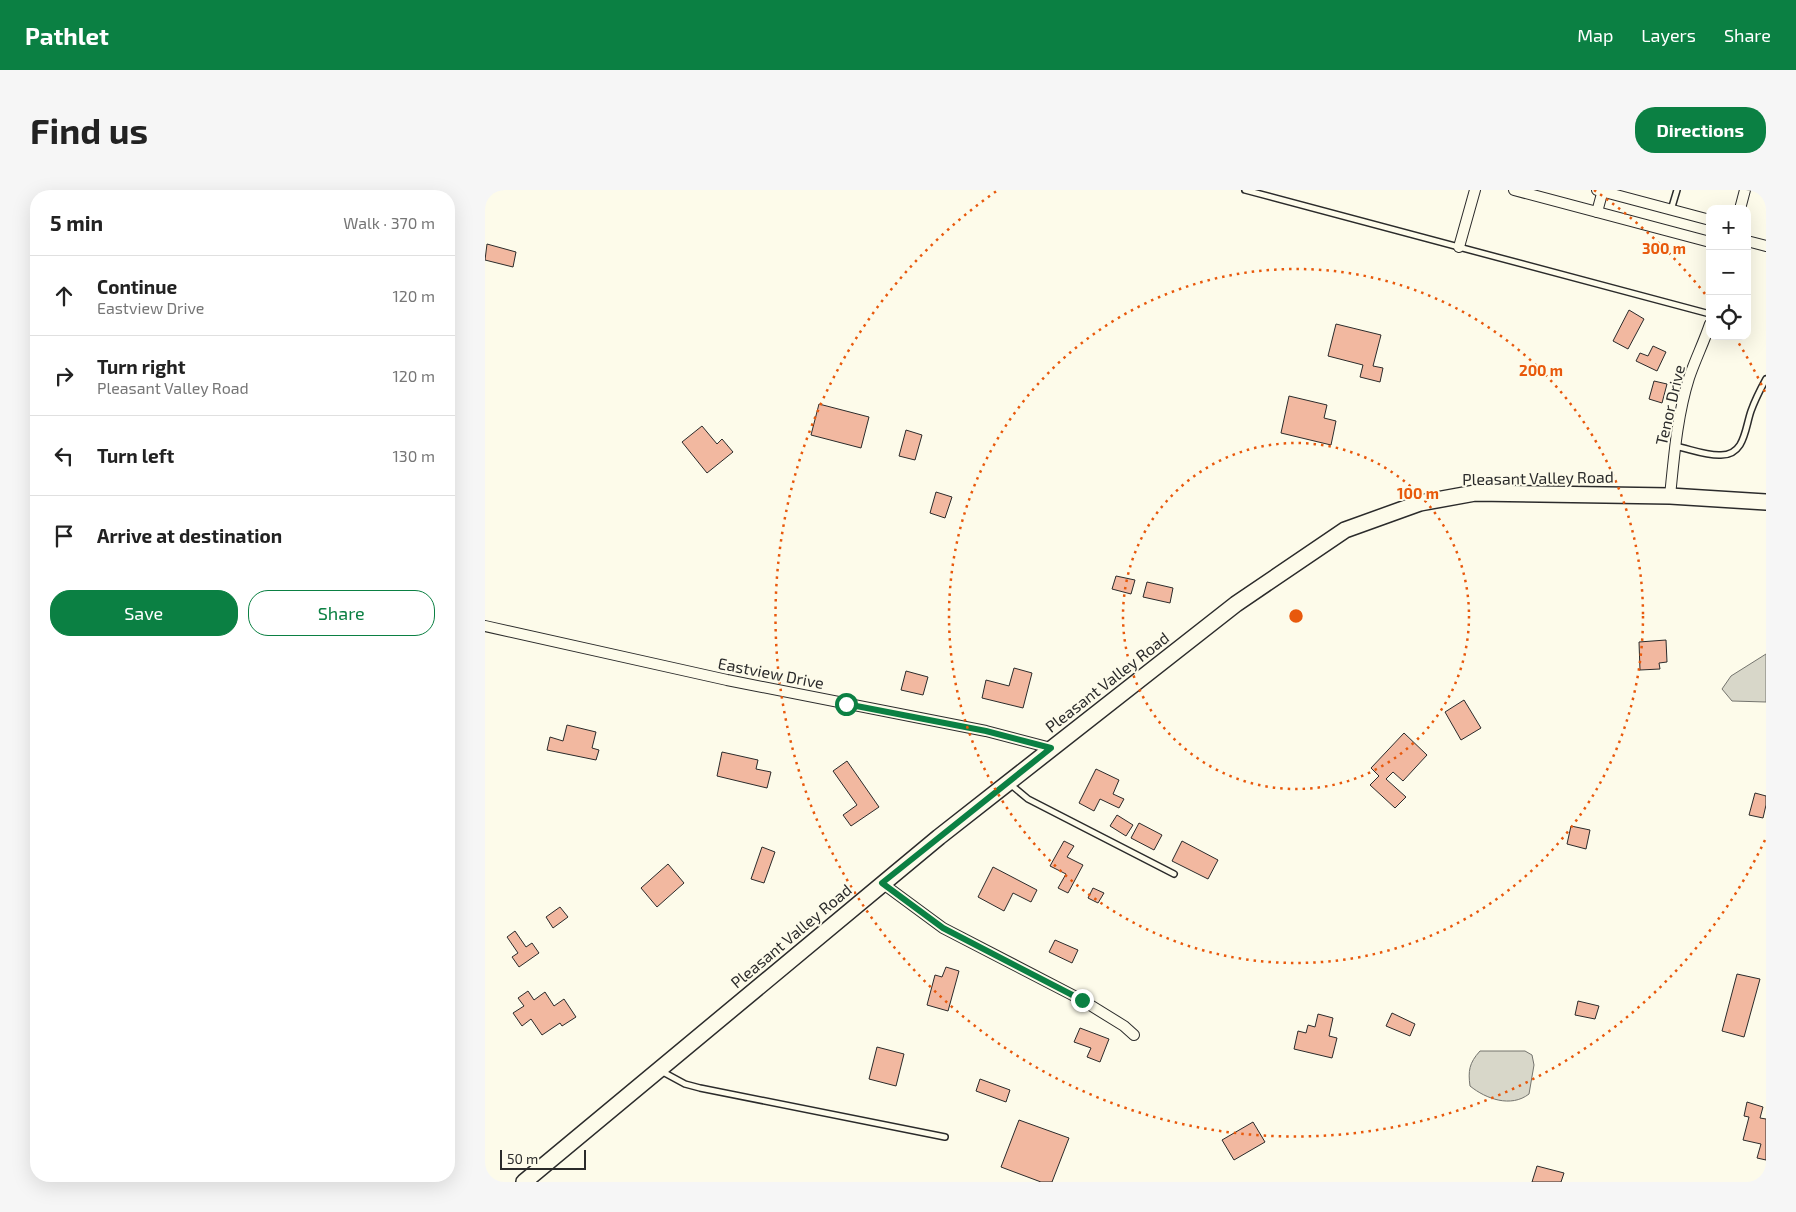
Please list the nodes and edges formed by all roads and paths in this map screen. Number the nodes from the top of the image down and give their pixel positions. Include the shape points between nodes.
1 (1245, 190) edge
2 (1475, 190) edge
3 (1513, 190) edge
4 (1601, 190) edge
5 (1677, 190) edge
6 (1745, 190) edge
7 (1741, 205) edge
8 (1671, 210) junction
9 (1597, 212) junction
10 (1706, 219) edge
11 (1706, 241) edge
12 (1751, 242) edge
13 (1766, 246) edge
14 (1459, 247) junction
15 (1706, 313) edge
16 (1706, 334) edge
17 (1766, 379) edge
18 (1675, 446) junction
19 (1670, 496) junction
20 (1766, 502) edge
21 (485, 626) edge
22 (1051, 748) junction
23 (1008, 782) junction
24 (1174, 874) dead end
25 (882, 883) junction
26 (1134, 1035) dead end
27 (659, 1069) junction
28 (945, 1137) dead end
29 (524, 1182) edge

1 - 14 lane
2 - 14 street
3 - 9 street
4 - 8 street
4 - 9 street
5 - 8 lane
6 - 7 street
8 - 10 street
9 - 11 street
12 - 13 street
14 - 15 lane
16 - 18 street, Tenor Drive via 1689,378
17 - 18 lane via 1738,449 1719,456
18 - 19 street, Tenor Drive
19 - 20 street, Pleasant Valley Road
19 - 22 street, Pleasant Valley Road via 1475,493 1420,503 1345,530 1236,604
21 - 22 street, Eastview Drive via 727,680 986,731
22 - 23 street, Pleasant Valley Road
23 - 24 lane via 1028,798
23 - 25 street, Pleasant Valley Road
25 - 26 street via 943,928 1082,1000
25 - 27 street, Pleasant Valley Road
27 - 28 lane via 685,1084 700,1088
27 - 29 street, Pleasant Valley Road

